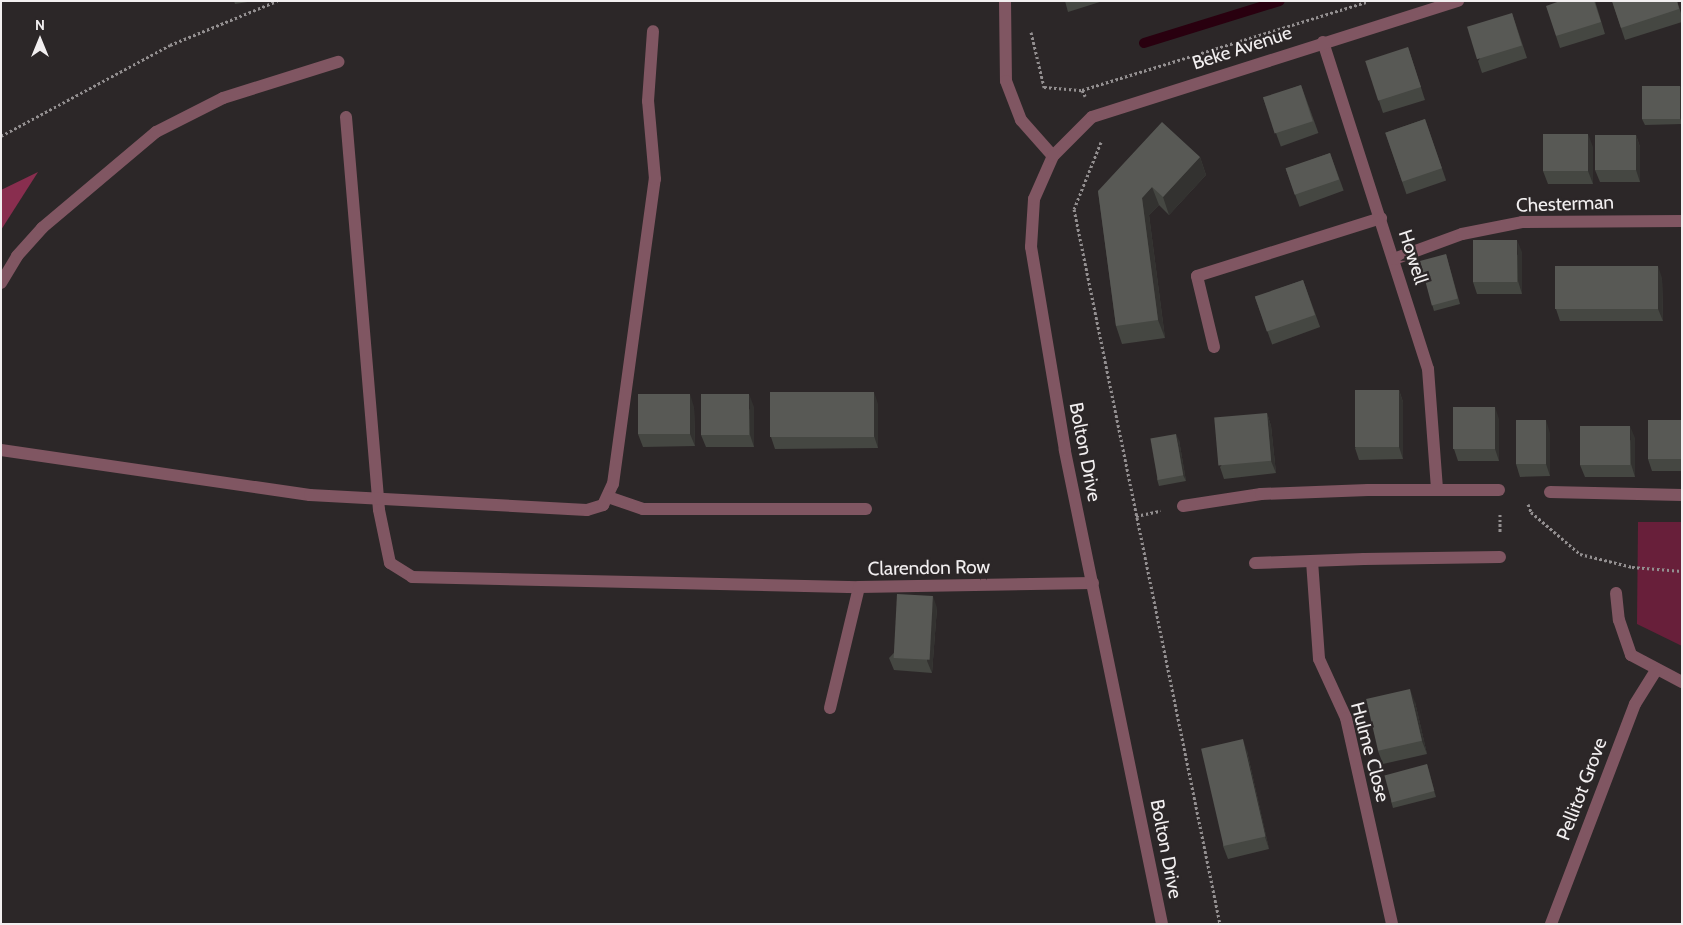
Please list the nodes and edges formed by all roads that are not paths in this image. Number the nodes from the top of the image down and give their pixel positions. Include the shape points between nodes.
1 (1005, 1) edge
2 (1458, 1) edge
3 (653, 31) dead end
4 (1323, 42) junction
5 (338, 62) dead end
6 (346, 116) dead end
7 (1053, 156) junction
8 (1381, 218) junction
9 (1682, 221) edge
10 (1394, 259) junction
11 (1, 283) edge
12 (1214, 347) dead end
13 (1, 450) edge
14 (1436, 490) junction
15 (1499, 490) road end
16 (1550, 492) dead end
17 (1682, 495) edge
18 (608, 497) junction
19 (378, 501) junction
20 (1183, 506) dead end
21 (866, 509) dead end
22 (1500, 557) road end
23 (1312, 561) junction
24 (1255, 563) dead end
25 (1093, 583) junction
26 (859, 587) junction
27 (1616, 593) dead end
28 (1655, 672) junction
29 (1682, 682) edge
30 (830, 708) dead end
31 (1162, 924) edge
32 (1392, 924) edge
33 (1551, 924) edge

1 - 7 street via 1006,81 1021,120
2 - 4 street, Beke Avenue
3 - 18 street via 648,101 655,179 616,467
4 - 7 street, Beke Avenue via 1092,117
4 - 8 street, Howell
5 - 11 street via 216,101 156,132 42,228 17,256
6 - 19 street
7 - 25 street, Bolton Drive via 1034,199 1031,247 1065,450
8 - 10 street, Howell
8 - 12 street via 1197,276
9 - 10 street, Chesterman via 1522,222 1462,234
10 - 14 street, Howell via 1428,369
13 - 19 street via 310,495
14 - 15 street
14 - 20 street via 1260,494
16 - 17 street
18 - 19 street via 603,505 586,510
18 - 21 street via 644,508
19 - 26 street via 390,563 412,577
22 - 23 street
23 - 24 street
23 - 32 street, Hulme Close via 1319,659 1346,718
25 - 26 street, Clarendon Row
25 - 31 street, Bolton Drive
26 - 30 street, Clarendon Row
27 - 28 street via 1619,620 1631,655
28 - 29 street
28 - 33 street, Pellitot Grove via 1635,704

